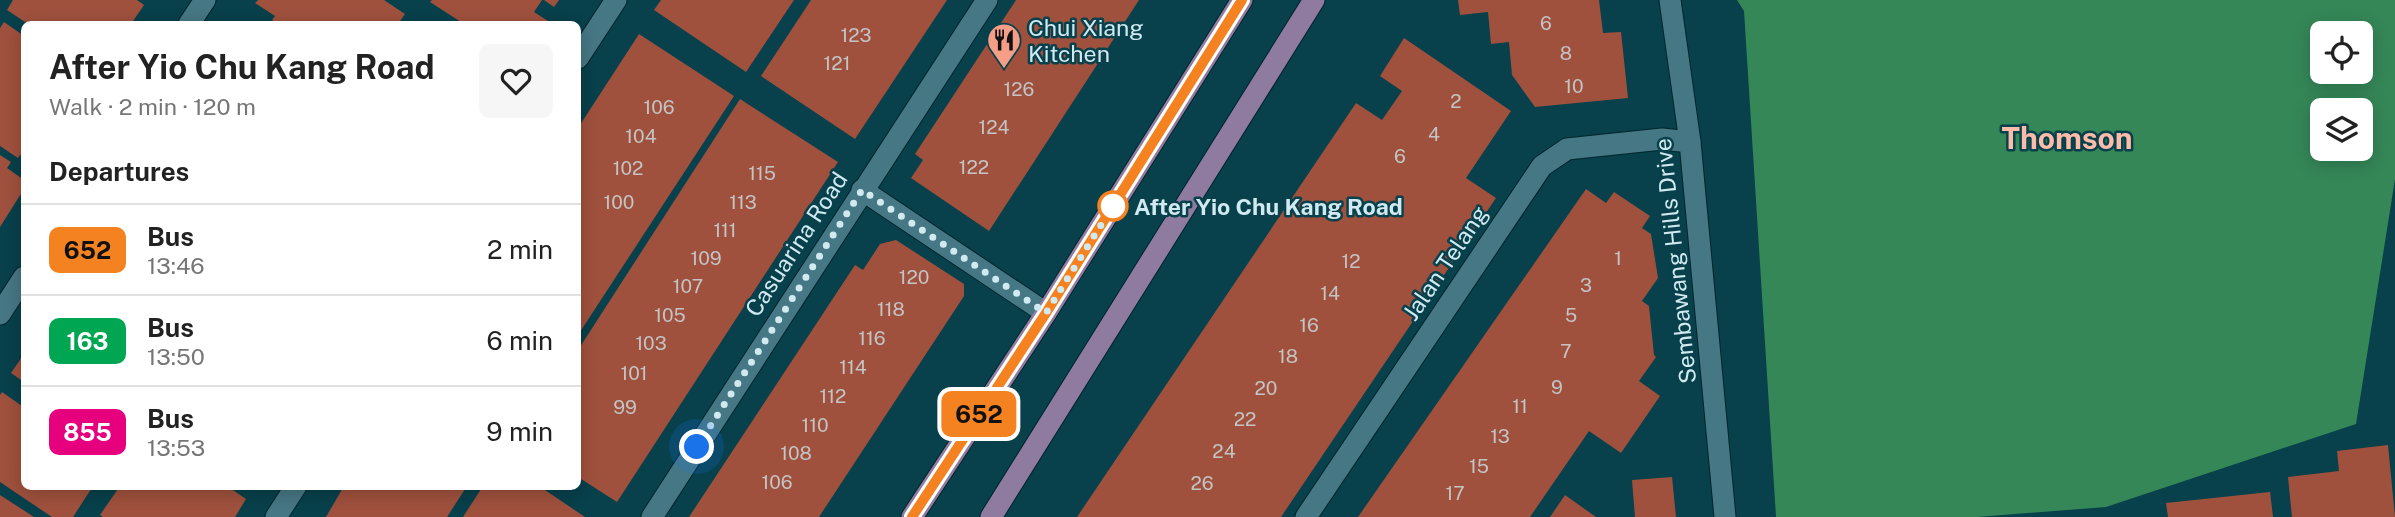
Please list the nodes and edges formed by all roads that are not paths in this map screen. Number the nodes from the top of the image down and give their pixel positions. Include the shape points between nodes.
1 (205, 0) edge
2 (616, 0) edge
3 (987, 0) edge
4 (1242, 0) edge
5 (1314, 0) edge
6 (1670, 0) edge
7 (191, 21) edge
8 (581, 53) edge
9 (1690, 142) junction
10 (862, 190) junction
11 (21, 281) edge
12 (1046, 313) junction
13 (0, 314) edge
14 (293, 490) edge
15 (276, 517) edge
16 (652, 517) edge
17 (912, 517) edge
18 (991, 517) edge
19 (1306, 517) edge
20 (1725, 517) edge

1 - 7 street
2 - 8 street
3 - 10 street, Casuarina Road
4 - 12 main road
5 - 18 main road
6 - 9 street, Sembawang Hills Drive
9 - 19 street, Jalan Telang via 1662,139 1567,149 1542,166
9 - 20 street, Sembawang Hills Drive
10 - 12 street
10 - 16 street, Casuarina Road
11 - 13 street
12 - 17 main road
14 - 15 street

